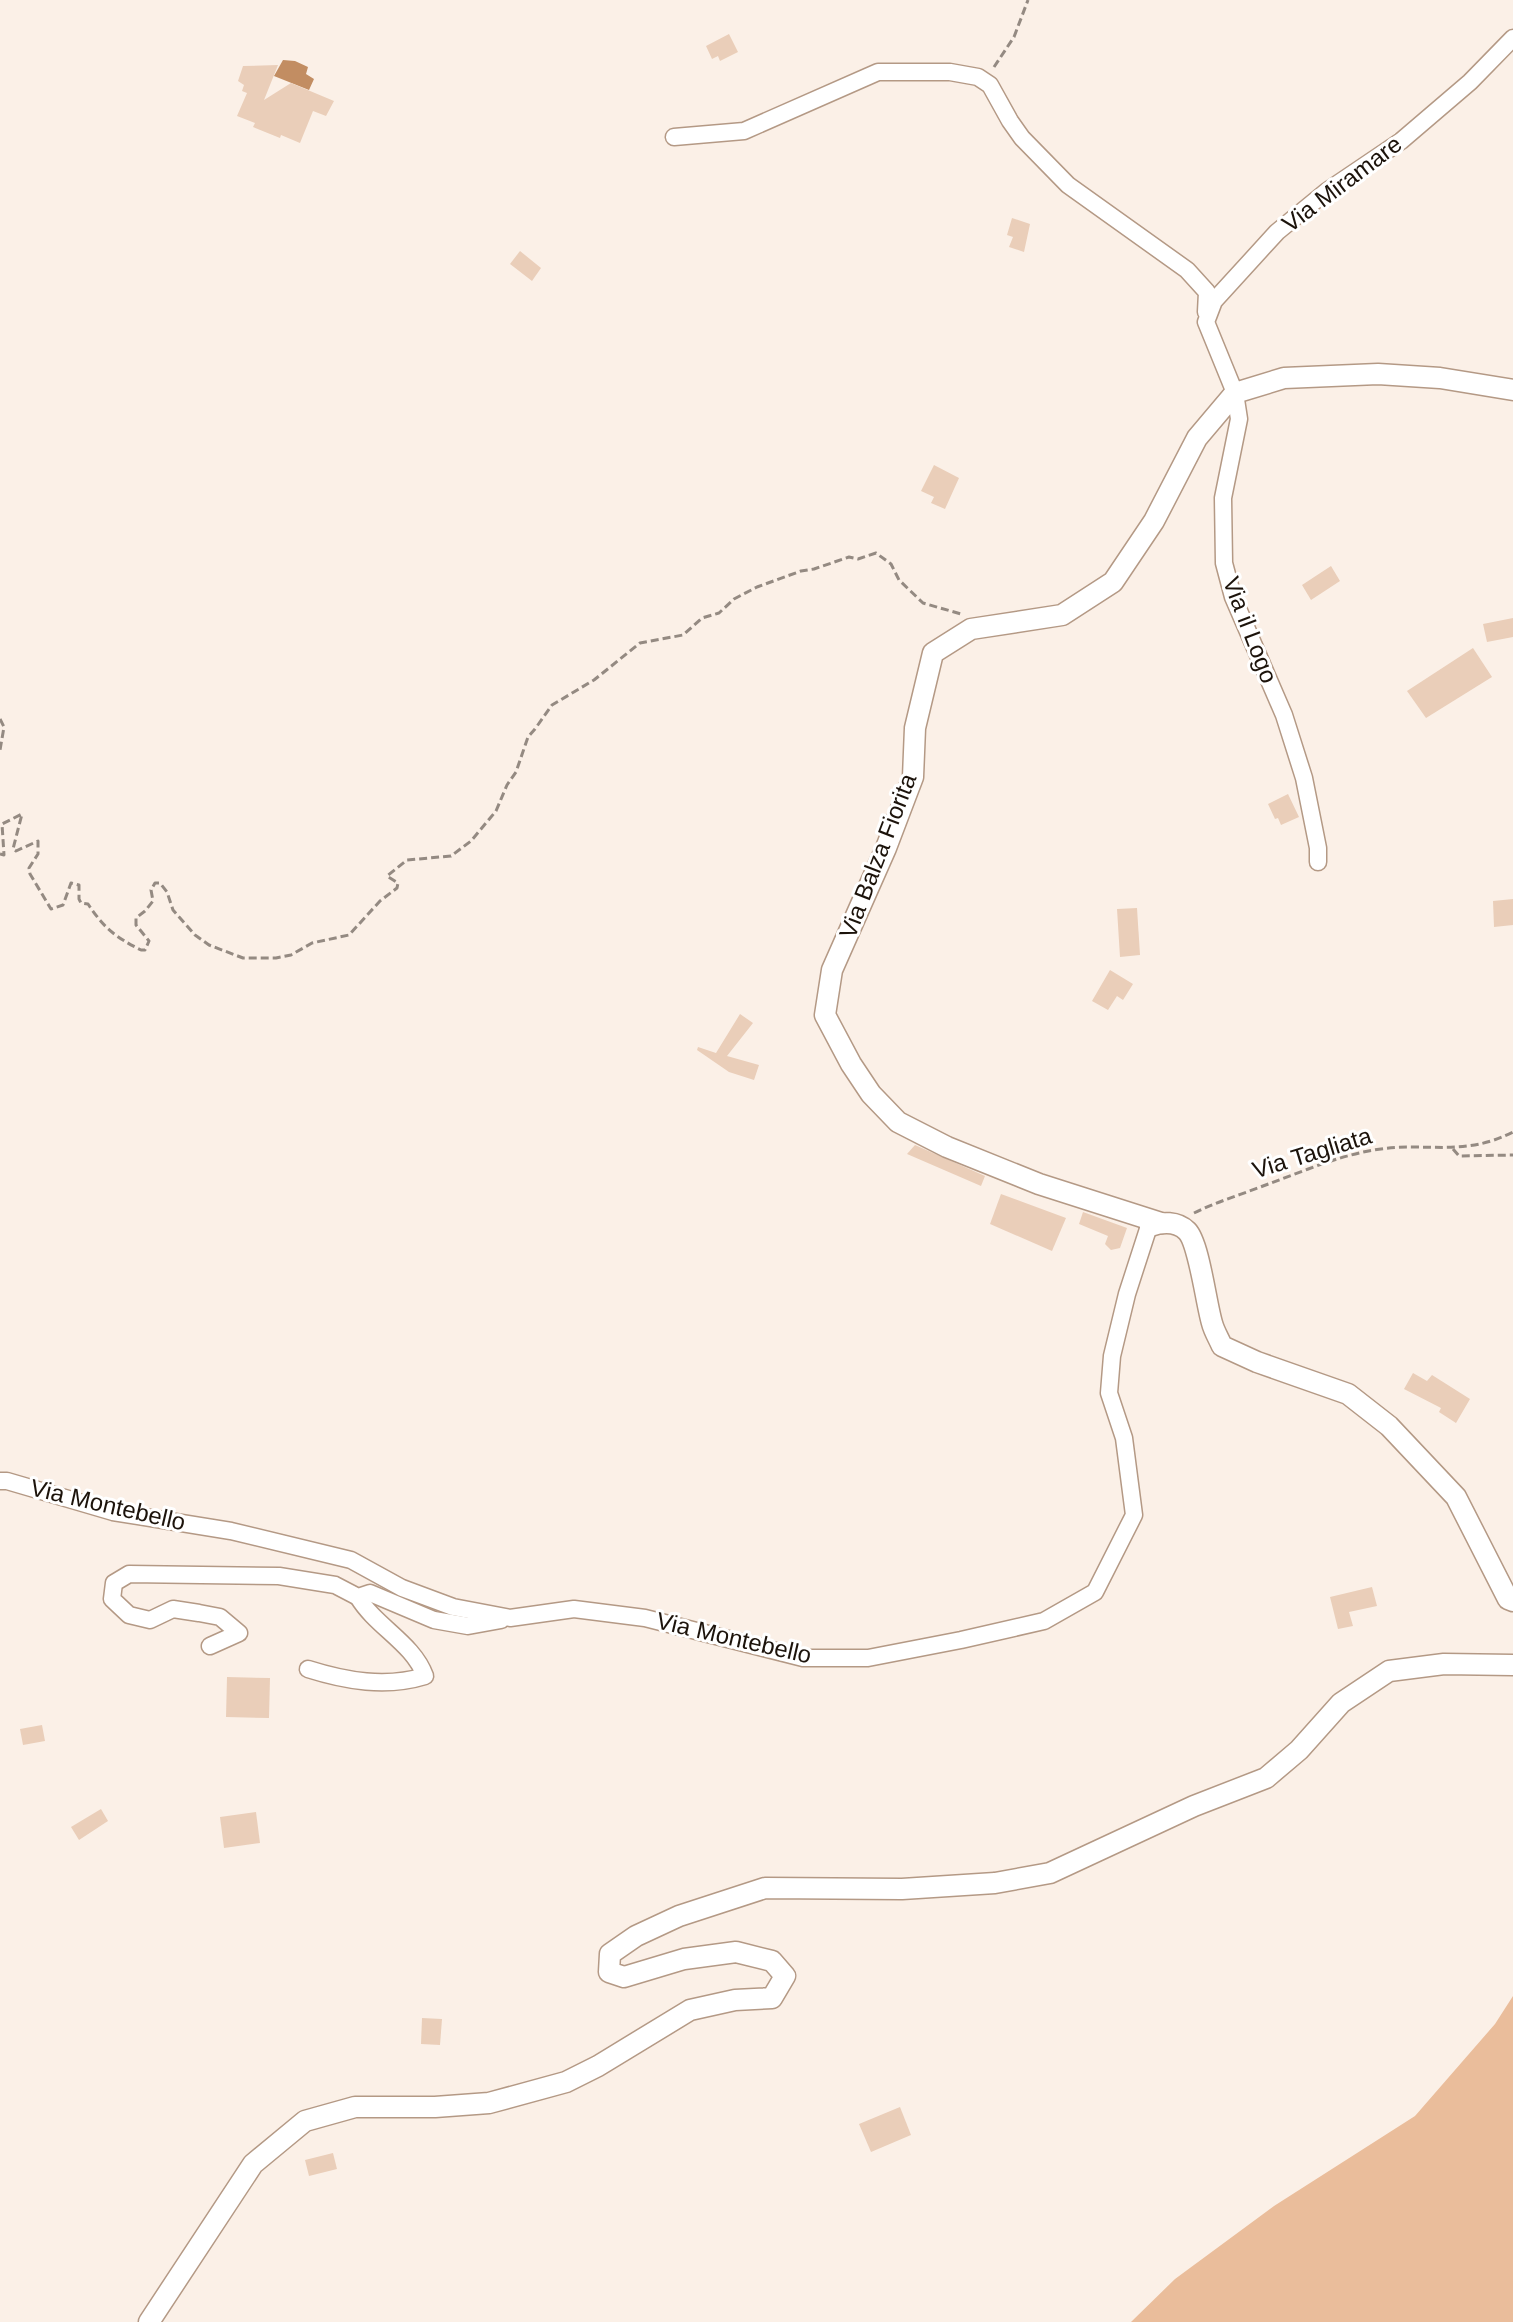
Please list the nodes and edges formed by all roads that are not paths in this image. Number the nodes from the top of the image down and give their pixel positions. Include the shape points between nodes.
1 (1513, 38) edge
2 (674, 137) dead end
3 (1206, 322) junction
4 (1513, 390) edge
5 (1235, 393) junction
6 (1318, 862) dead end
7 (1161, 1224) junction
8 (0, 1481) edge
9 (358, 1597) junction
10 (1513, 1601) edge
11 (510, 1618) junction
12 (210, 1646) dead end
13 (1513, 1665) edge
14 (308, 1669) dead end
15 (149, 2322) edge

1 - 3 street, Via Miramare via 1401,141 1277,232 1214,301
2 - 3 street via 744,131 878,72 950,72 985,81 1022,138 1068,185 1187,270 1207,292
3 - 5 street
4 - 5 street via 1378,374 1284,378
5 - 6 street, Via il Logo via 1239,419 1223,498 1224,563 1304,778
5 - 7 street, Via Balza Fiorita via 1197,438 1154,521 1113,582 1062,615 971,629 933,653 915,728 913,777 832,970 825,1015 871,1094 898,1122 1039,1184
7 - 10 street via 1187,1230 1222,1346 1348,1394 1389,1426 1456,1497
7 - 11 street, Via Montebello via 1127,1294 1109,1393 1124,1438 1134,1515 1095,1592 1044,1621 868,1658 803,1658 645,1618 574,1609
8 - 11 street, Via Montebello via 113,1512 231,1531 351,1560 402,1588 453,1607
9 - 11 street via 370,1593 434,1620 468,1626
9 - 12 street via 335,1585 279,1576 129,1574 114,1583 112,1599 129,1615 150,1620 173,1609 199,1613 220,1617 239,1633
9 - 14 street via 412,1653 425,1676 379,1683
13 - 15 street via 1444,1664 1389,1671 1341,1703 1266,1778 1050,1873 995,1883 902,1889 765,1888 636,1936 610,1954 609,1972 624,1977 684,1959 736,1952 772,1961 785,1976 772,1998 690,2010 566,2082 489,2103 355,2107 305,2121 253,2164

